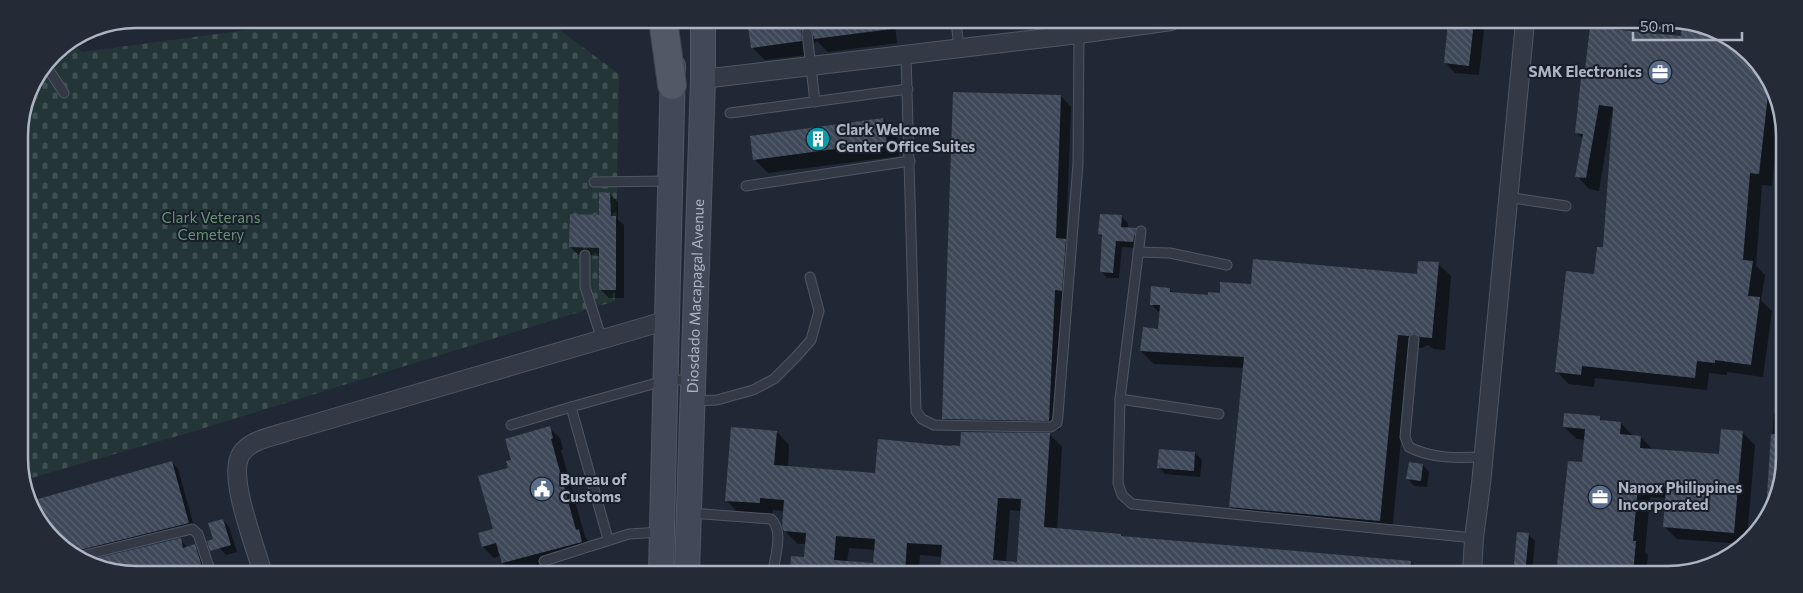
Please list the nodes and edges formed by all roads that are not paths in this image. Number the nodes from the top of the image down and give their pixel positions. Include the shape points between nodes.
1 (664, 28) edge
2 (673, 28) edge
3 (703, 28) edge
4 (957, 28) edge
5 (1121, 28) edge
6 (1524, 28) edge
7 (807, 33) dead end
8 (1079, 34) junction
9 (959, 48) junction
10 (906, 55) junction
11 (811, 66) junction
12 (49, 71) edge
13 (703, 79) junction
14 (672, 85) junction
15 (908, 89) junction
16 (64, 93) dead end
17 (815, 102) junction
18 (730, 113) dead end
19 (910, 161) junction
20 (670, 181) junction
21 (594, 182) dead end
22 (746, 186) dead end
23 (1507, 198) junction
24 (1566, 206) dead end
25 (1141, 231) dead end
26 (1138, 252) junction
27 (585, 255) dead end
28 (1227, 265) dead end
29 (810, 277) dead end
30 (668, 320) junction
31 (1414, 339) dead end
32 (602, 340) junction
33 (667, 380) junction
34 (692, 391) junction
35 (1120, 399) junction
36 (571, 407) junction
37 (1219, 414) dead end
38 (511, 425) dead end
39 (1483, 458) junction
40 (688, 513) junction
41 (663, 532) junction
42 (1474, 538) junction
43 (608, 539) junction
44 (88, 554) edge
45 (544, 561) dead end
46 (1472, 565) edge
47 (209, 566) edge
48 (261, 566) edge
49 (662, 566) edge
50 (687, 566) edge
51 (774, 566) edge

1 - 14 main road
2 - 14 main road, Diosdado Macapagal Avenue
3 - 13 main road, Diosdado Macapagal Avenue
4 - 9 lane
5 - 8 street
6 - 23 street
7 - 11 lane
8 - 9 street
8 - 19 lane via 1078,164 1058,414 1051,427 934,425 922,419 916,411
9 - 10 street
10 - 11 street
10 - 15 lane
11 - 13 street
11 - 17 lane
12 - 16 lane
13 - 34 main road, Diosdado Macapagal Avenue
14 - 20 main road, Diosdado Macapagal Avenue
15 - 17 lane
15 - 19 lane
17 - 18 lane
19 - 22 lane
20 - 21 lane
20 - 30 main road, Diosdado Macapagal Avenue
23 - 24 lane
23 - 39 street
25 - 26 lane
26 - 28 lane via 1170,253
26 - 35 lane
27 - 32 lane via 585,287
29 - 34 lane via 819,311 811,340 774,379 753,390 718,400
30 - 32 street
30 - 33 main road, Diosdado Macapagal Avenue
31 - 39 lane via 1405,437 1409,448 1449,458
32 - 48 street via 296,430 249,447 242,454 236,474
33 - 34 lane
33 - 36 lane
33 - 41 main road, Diosdado Macapagal Avenue
34 - 40 main road, Diosdado Macapagal Avenue
35 - 37 lane
35 - 42 lane via 1118,483 1122,496 1132,504
36 - 38 lane
36 - 43 lane
39 - 42 street
40 - 50 main road, Diosdado Macapagal Avenue
40 - 51 lane via 771,519 778,531
41 - 43 lane
41 - 49 main road, Diosdado Macapagal Avenue
42 - 46 street
43 - 45 lane
44 - 47 lane via 192,529 198,534

